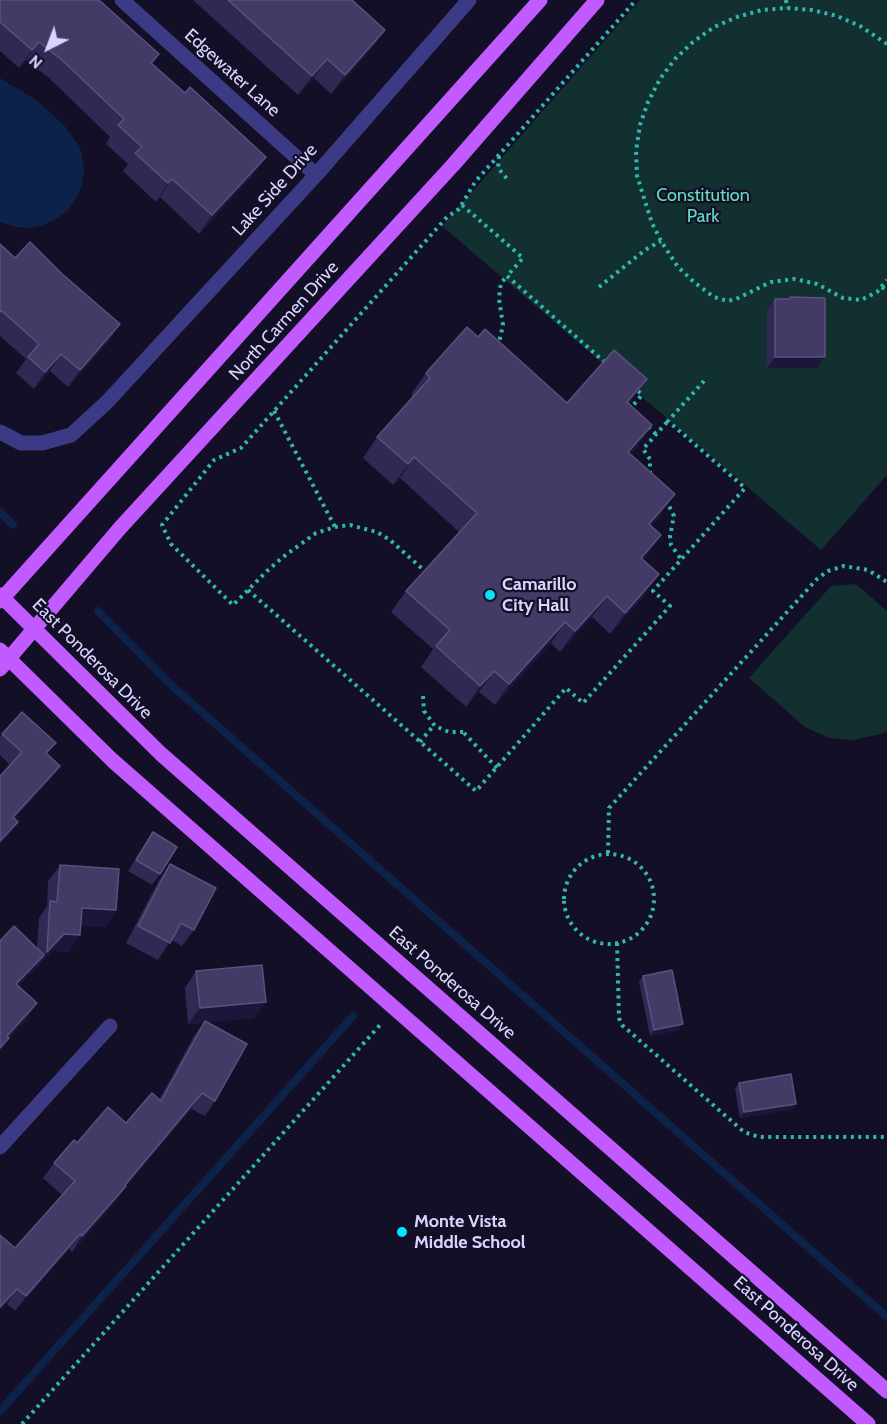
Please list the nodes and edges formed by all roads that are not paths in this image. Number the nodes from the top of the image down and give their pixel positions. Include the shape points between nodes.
1 (122, 0) edge
2 (469, 0) edge
3 (540, 0) edge
4 (597, 0) edge
5 (316, 175) junction
6 (0, 432) edge
7 (1, 598) edge
8 (34, 629) junction
9 (3, 660) edge
10 (110, 1026) dead end
11 (0, 1148) edge
12 (887, 1391) edge
13 (868, 1424) edge

1 - 5 street, Edgewater Lane
2 - 5 street, Lake Side Drive
3 - 7 main road, North Carmen Drive
4 - 8 main road, North Carmen Drive via 453,165 120,528
5 - 6 street, Lake Side Drive via 107,402 71,435 21,444
7 - 8 main road, East Ponderosa Drive
8 - 9 main road, North Carmen Drive
8 - 12 main road, East Ponderosa Drive via 203,792
9 - 13 main road, East Ponderosa Drive
10 - 11 street

